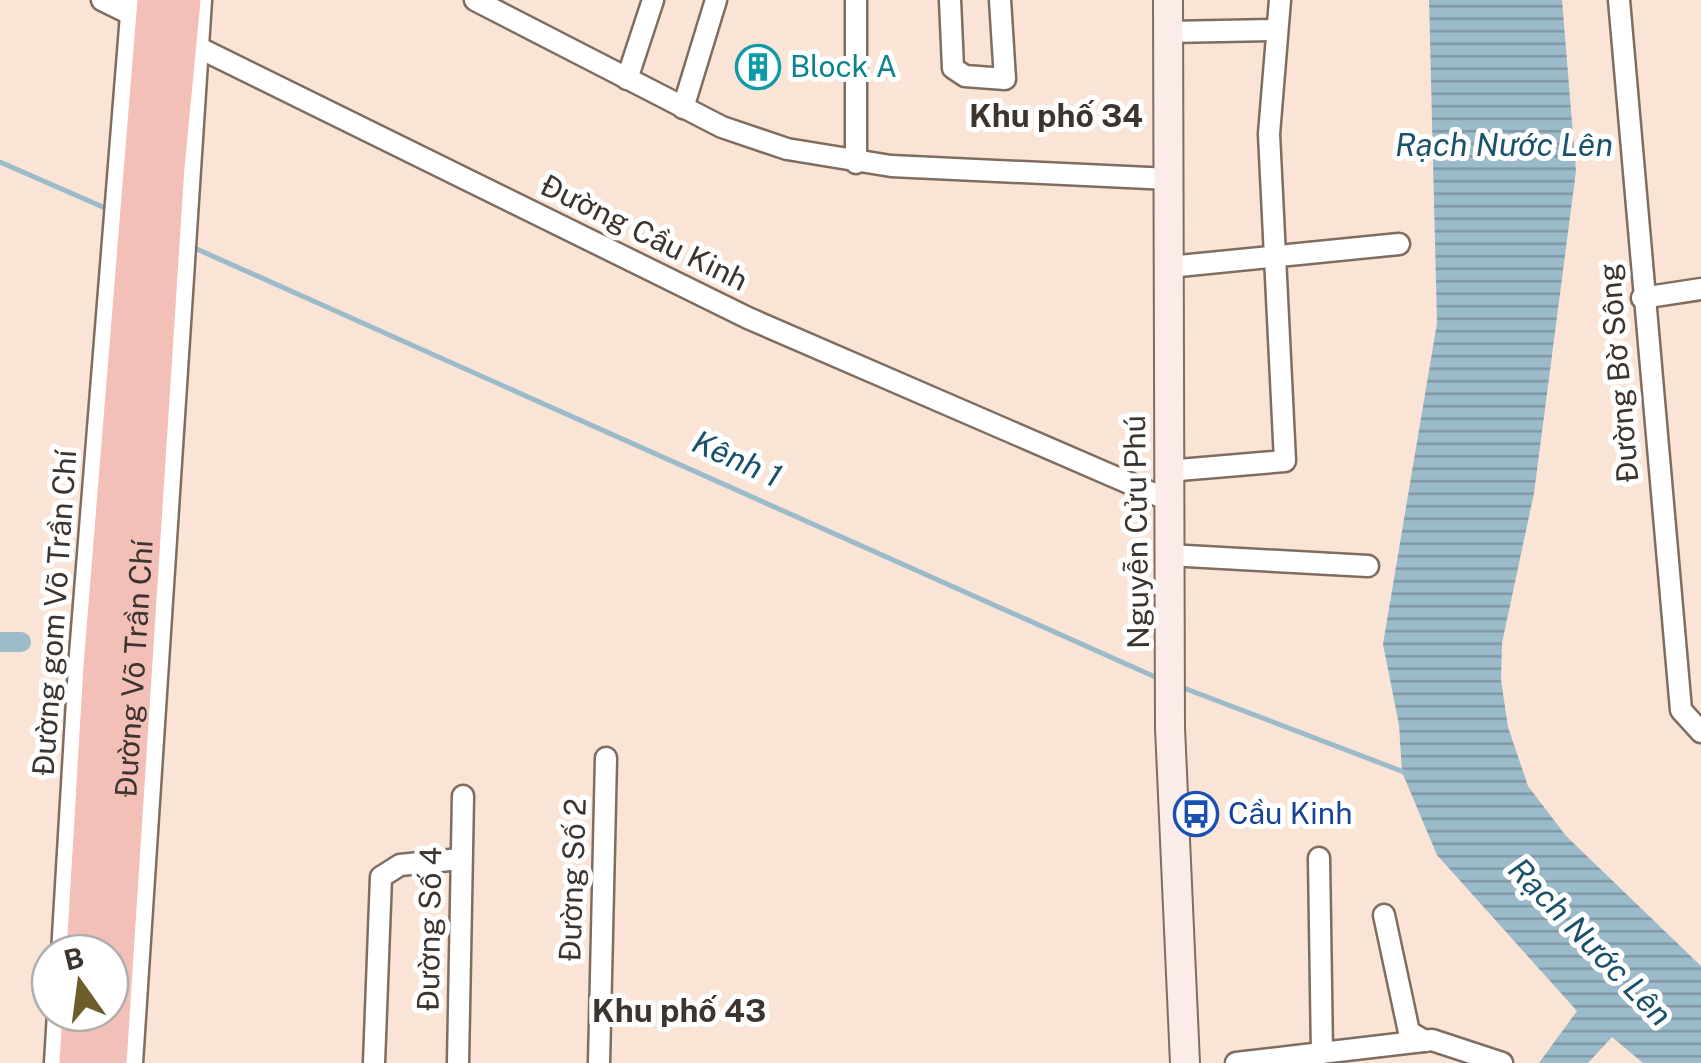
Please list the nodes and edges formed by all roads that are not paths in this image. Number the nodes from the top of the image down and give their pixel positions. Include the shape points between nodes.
1 (102, 0) edge
2 (183, 0) edge
3 (201, 0) edge
4 (475, 0) edge
5 (653, 0) edge
6 (716, 0) edge
7 (856, 0) edge
8 (950, 0) edge
9 (1000, 0) edge
10 (1168, 0) edge
11 (1280, 0) edge
12 (1619, 0) edge
13 (158, 21) edge
14 (1277, 30) junction
15 (1169, 32) junction
16 (627, 80) junction
17 (683, 108) junction
18 (856, 163) junction
19 (141, 171) junction
20 (1170, 179) junction
21 (1398, 244) dead end
22 (1276, 256) junction
23 (1169, 267) junction
24 (146, 280) junction
25 (1701, 289) edge
26 (1642, 298) junction
27 (1167, 470) junction
28 (1168, 500) junction
29 (1168, 555) junction
30 (1368, 566) dead end
31 (1701, 732) edge
32 (606, 758) dead end
33 (463, 796) dead end
34 (1318, 858) dead end
35 (460, 859) junction
36 (1384, 915) dead end
37 (64, 933) edge
38 (86, 933) edge
39 (57, 1033) edge
40 (79, 1033) edge
41 (1428, 1040) junction
42 (1320, 1056) edge
43 (1499, 1061) edge
44 (55, 1063) edge
45 (77, 1063) edge
46 (108, 1063) edge
47 (132, 1063) edge
48 (374, 1063) edge
49 (458, 1063) edge
50 (599, 1063) edge
51 (1186, 1063) edge
52 (1236, 1063) edge
53 (1435, 1063) edge

1 - 13 street, Đường Cầu Kinh
2 - 13 highway
3 - 13 street
4 - 16 street
5 - 16 street
6 - 17 street
7 - 18 street
8 - 9 street via 953,68 964,76 1005,79
10 - 15 main road, Nguyễn Cửu Phú
11 - 14 street
12 - 26 street, Đường Bờ Sông
13 - 19 highway
13 - 19 street
13 - 24 street via 185,202
13 - 28 street, Đường Cầu Kinh via 748,318
14 - 15 street
14 - 22 street via 1269,134
15 - 20 main road, Nguyễn Cửu Phú
16 - 17 street
17 - 18 street via 787,149
18 - 20 street
19 - 24 highway
19 - 24 street
20 - 23 main road, Nguyễn Cửu Phú
21 - 22 street
22 - 23 street
22 - 27 street via 1285,460
23 - 27 main road, Nguyễn Cửu Phú
24 - 37 street, Đường gom Võ Trần Chí
24 - 38 highway, Đường Võ Trần Chí
24 - 46 highway, Đường Võ Trần Chí
24 - 47 street
25 - 26 street
26 - 31 street, Đường Bờ Sông via 1681,710
27 - 28 main road, Nguyễn Cửu Phú
28 - 29 main road, Nguyễn Cửu Phú
29 - 30 street
29 - 51 main road, Nguyễn Cửu Phú
32 - 50 street, Đường Số 2
33 - 35 street, Đường Số 4
34 - 42 street
35 - 48 street via 400,865 380,877
35 - 49 street, Đường Số 4
36 - 41 street via 1409,1032
39 - 44 street
40 - 45 highway
41 - 42 street
41 - 43 street
41 - 53 street
42 - 52 street

